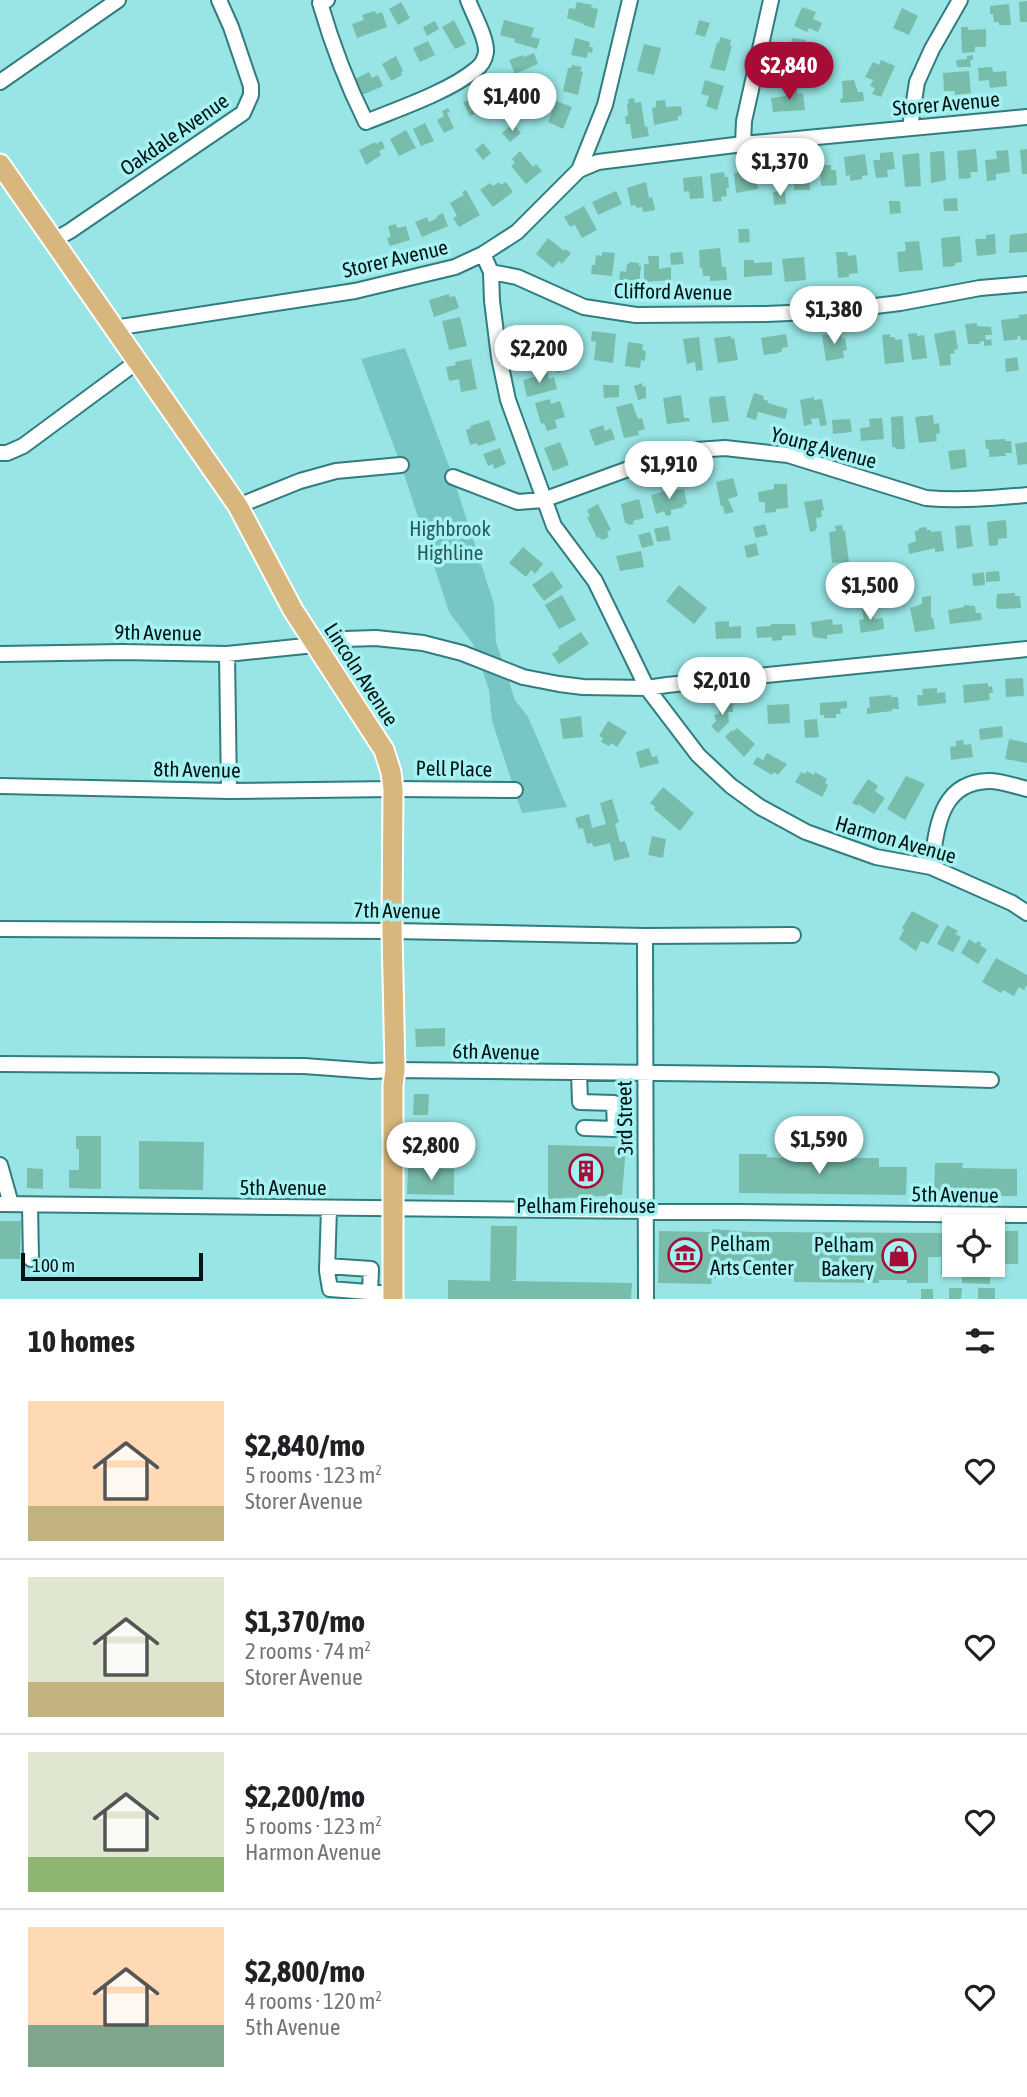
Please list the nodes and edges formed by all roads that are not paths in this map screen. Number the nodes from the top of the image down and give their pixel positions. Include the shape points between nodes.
1 (118, 0) edge
2 (219, 0) edge
3 (630, 0) edge
4 (771, 0) edge
5 (960, 0) edge
6 (324, 2) edge
7 (469, 2) edge
8 (0, 82) edge
9 (1027, 117) edge
10 (910, 127) junction
11 (743, 144) junction
12 (0, 164) edge
13 (579, 170) junction
14 (54, 240) junction
15 (483, 254) junction
16 (491, 272) junction
17 (1027, 284) edge
18 (114, 328) junction
19 (138, 361) junction
20 (0, 453) edge
21 (401, 465) dead end
22 (453, 477) dead end
23 (1027, 495) edge
24 (543, 500) junction
25 (238, 506) junction
26 (315, 645) junction
27 (1027, 649) edge
28 (0, 654) edge
29 (227, 654) junction
30 (647, 688) junction
31 (0, 786) edge
32 (393, 789) junction
33 (1027, 789) edge
34 (515, 790) dead end
35 (229, 792) junction
36 (931, 867) junction
37 (1027, 914) edge
38 (0, 929) edge
39 (392, 931) junction
40 (793, 935) dead end
41 (645, 936) junction
42 (0, 1064) edge
43 (395, 1070) junction
44 (579, 1073) junction
45 (644, 1074) junction
46 (991, 1080) dead end
47 (584, 1129) dead end
48 (0, 1165) edge
49 (5, 1204) edge
50 (30, 1205) junction
51 (329, 1208) junction
52 (393, 1210) junction
53 (646, 1211) junction
54 (1027, 1215) edge
55 (31, 1259) dead end
56 (327, 1266) junction
57 (370, 1293) junction
58 (393, 1296) edge
59 (646, 1299) edge

1 - 8 street
2 - 14 street, Oakdale Avenue via 251,86 243,113
3 - 13 street via 605,105
4 - 11 street
5 - 10 street via 917,82
6 - 7 street via 350,88 366,122 449,86 482,64 486,46
9 - 10 street, Storer Avenue
10 - 11 street, Storer Avenue
11 - 13 street, Storer Avenue via 608,160
12 - 14 main road, Lincoln Avenue
13 - 15 street, Storer Avenue via 517,232
14 - 18 main road, Lincoln Avenue
15 - 16 street, Harmon Avenue
15 - 18 street, Storer Avenue via 455,267 355,291
16 - 17 street, Clifford Avenue via 517,278 584,307 636,315 834,310
16 - 24 street, Harmon Avenue via 508,400
18 - 19 main road, Lincoln Avenue
19 - 20 street via 23,446
19 - 25 main road, Lincoln Avenue
21 - 25 street via 336,471
22 - 24 street, Young Avenue via 518,502
23 - 24 street, Young Avenue via 926,498 788,456 725,448 664,456
24 - 30 street, Harmon Avenue via 554,526 595,581
25 - 26 main road, Lincoln Avenue
26 - 29 street, 9th Avenue
26 - 30 street, 9th Avenue via 376,638 423,643 523,677 583,687
26 - 32 main road, Lincoln Avenue via 384,750
27 - 30 street, 9th Avenue
28 - 29 street, 9th Avenue
29 - 35 street
30 - 36 street, Harmon Avenue via 698,755 760,807 834,843 876,857
31 - 35 street, 8th Avenue
32 - 34 street, Pell Place
32 - 35 street, 8th Avenue
32 - 39 main road, Lincoln Avenue
33 - 36 street via 991,781 965,786 953,794 944,807
36 - 37 street, Harmon Avenue
38 - 39 street, 7th Avenue
39 - 41 street, 7th Avenue
39 - 43 main road, Lincoln Avenue
40 - 41 street, 7th Avenue
41 - 45 street, 3rd Street
42 - 43 street, 6th Avenue
43 - 44 street, 6th Avenue
43 - 52 main road, Lincoln Avenue
44 - 45 street, 6th Avenue
44 - 47 street via 580,1102 614,1102 615,1129
45 - 46 street, 6th Avenue
45 - 53 street, 3rd Street
48 - 49 street
49 - 50 street, 5th Avenue
50 - 51 street, 5th Avenue
50 - 55 street
51 - 52 street, 5th Avenue
51 - 56 street
52 - 53 street, 5th Avenue
52 - 58 main road, Lincoln Avenue
53 - 54 street, 5th Avenue
53 - 59 street, 3rd Street
56 - 57 street via 330,1289
56 - 57 street via 371,1269
57 - 58 street

